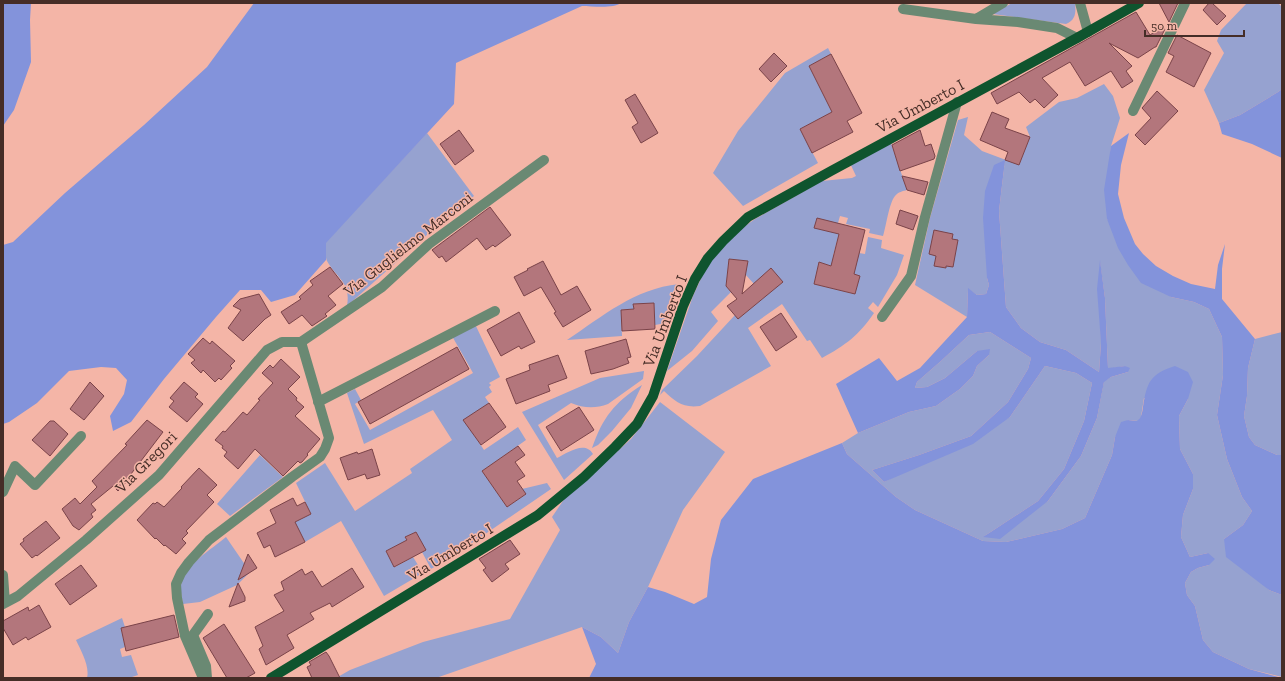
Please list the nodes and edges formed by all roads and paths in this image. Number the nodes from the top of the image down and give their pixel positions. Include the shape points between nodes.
1 (1003, 3) edge
2 (1080, 3) edge
3 (1139, 3) edge
4 (1185, 3) edge
5 (903, 9) dead end
6 (976, 19) junction
7 (1088, 32) junction
8 (1077, 38) junction
9 (957, 102) junction
10 (1133, 111) dead end
11 (544, 160) dead end
12 (494, 312) dead end
13 (882, 317) dead end
14 (301, 342) junction
15 (318, 402) junction
16 (81, 436) dead end
17 (3, 492) edge
18 (3, 575) edge
19 (4, 604) edge
20 (208, 614) dead end
21 (203, 678) edge
22 (207, 678) edge
23 (271, 678) edge

1 - 6 street
2 - 7 street
3 - 7 main road, Via Umberto I
4 - 10 street
5 - 6 street
6 - 8 street via 1057,28
7 - 8 main road, Via Umberto I
8 - 9 main road, Via Umberto I
9 - 13 street via 910,276
9 - 23 main road, Via Umberto I via 748,217 723,241 695,279 683,306 653,396 637,424 563,495 538,515
11 - 14 street, Via Guglielmo Marconi via 429,244 382,288
12 - 15 street
14 - 15 street
14 - 19 street, Via Gregori via 282,342 267,350 159,475 86,540 18,596
15 - 21 street via 329,438 320,457 209,540 181,572 176,584 177,598 185,636
16 - 17 street via 35,485 15,466
18 - 19 street, Via Gregori
20 - 22 street via 193,634 206,666

